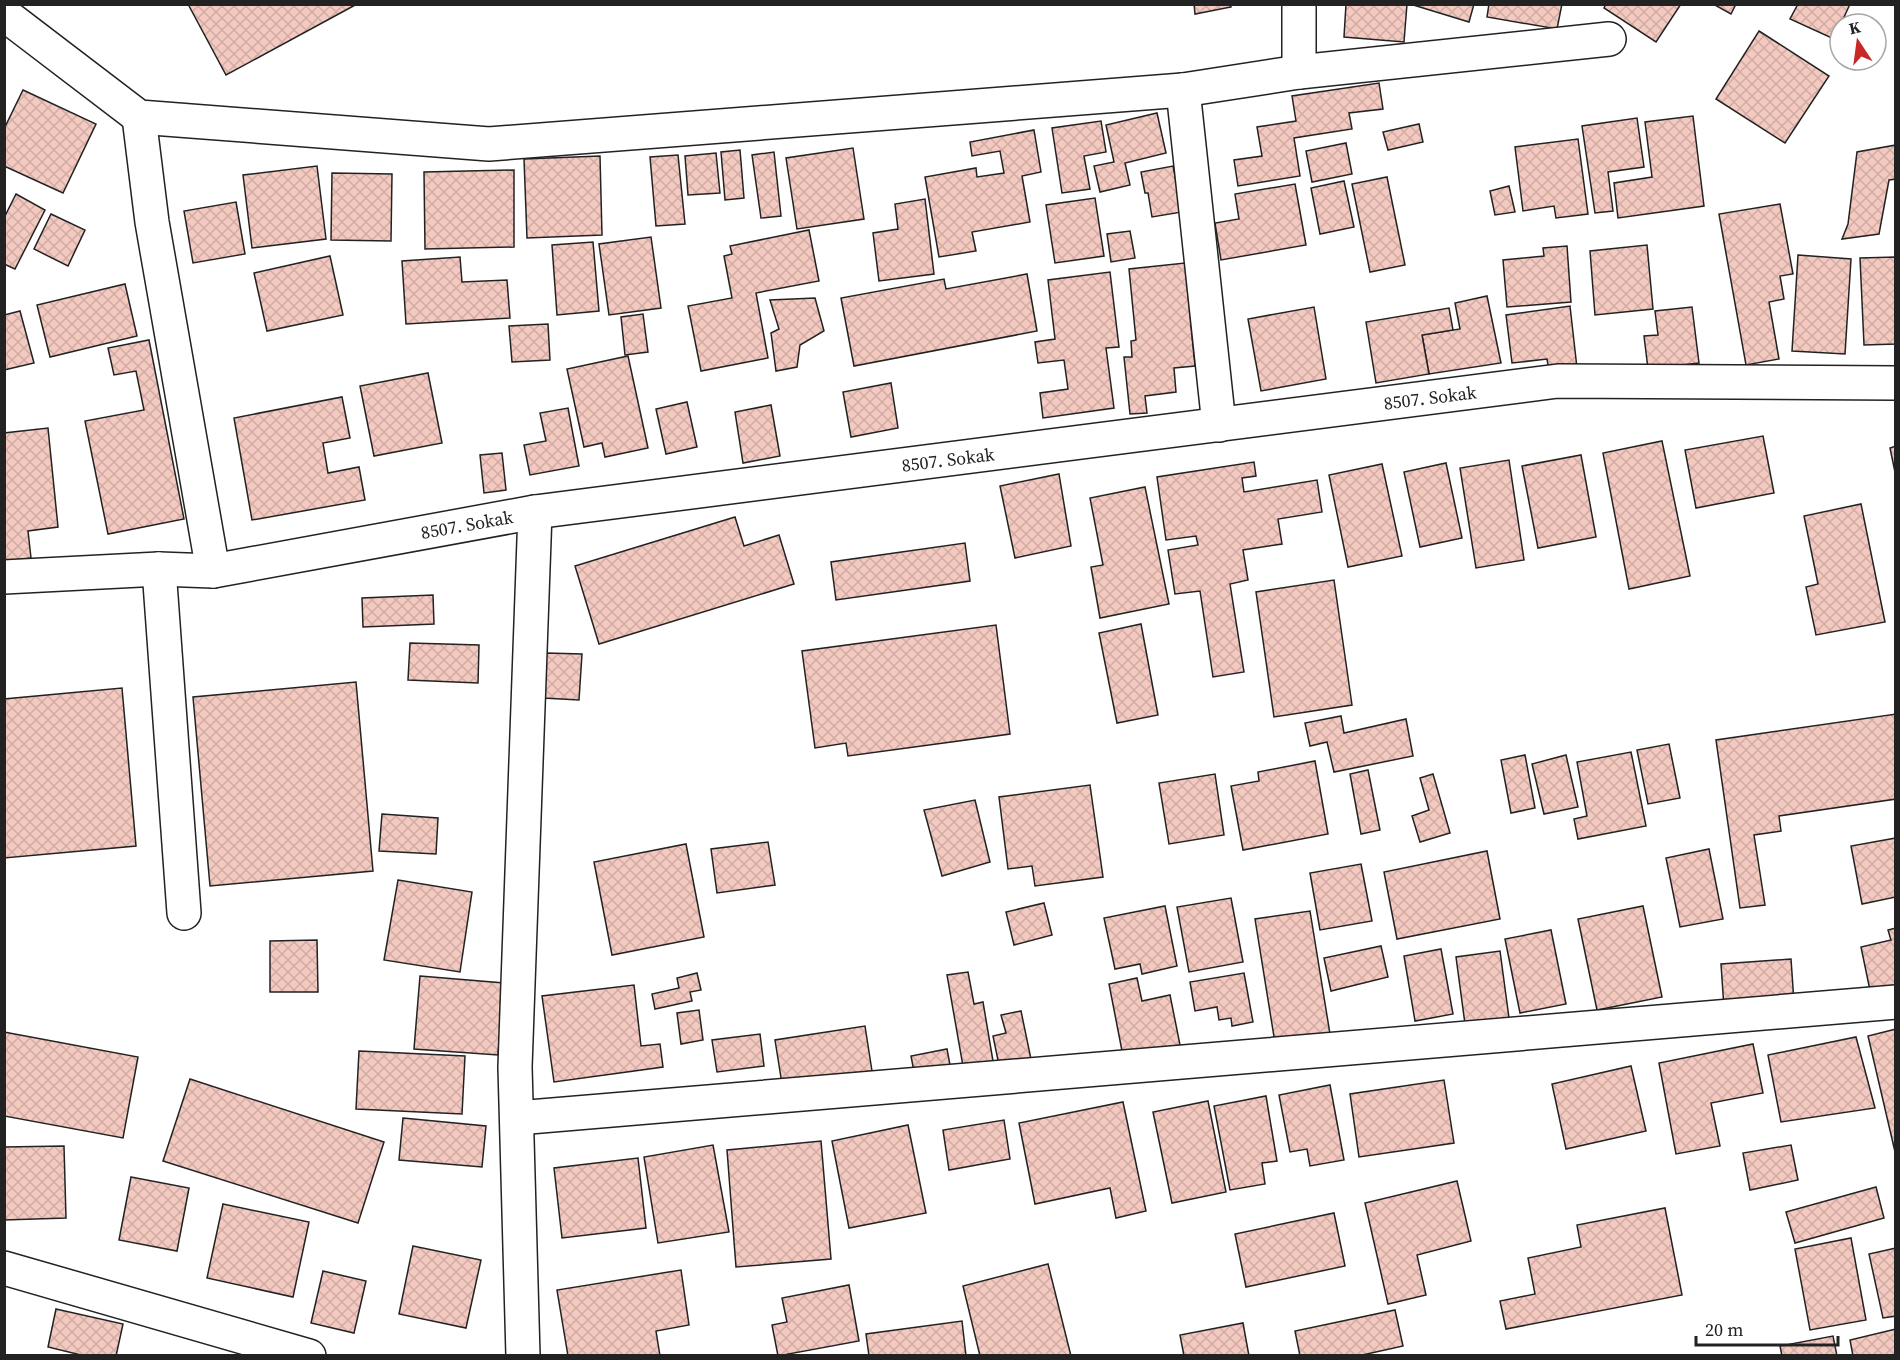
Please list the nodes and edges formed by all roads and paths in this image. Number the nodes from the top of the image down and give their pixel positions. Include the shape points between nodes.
1 (1299, 4) edge
2 (4, 14) edge
3 (1609, 39) dead end
4 (1299, 72) junction
5 (1183, 90) junction
6 (139, 117) junction
7 (1896, 383) edge
8 (1219, 426) junction
9 (536, 512) junction
10 (159, 569) junction
11 (213, 571) junction
12 (4, 578) edge
13 (184, 913) dead end
14 (1896, 1002) edge
15 (517, 1118) junction
16 (4, 1268) edge
17 (309, 1356) edge
18 (523, 1356) edge

1 - 4 street
2 - 6 street
3 - 4 street
4 - 5 street
5 - 6 street via 489,144
5 - 8 street
6 - 11 street via 152,222
7 - 8 street, 8507. Sokak via 1558,381
8 - 9 street, 8507. Sokak
9 - 11 street, 8507. Sokak
9 - 15 street via 515,1066
10 - 11 street, 8507. Sokak
10 - 12 street, 8507. Sokak
10 - 13 street
14 - 15 street
15 - 18 street
16 - 17 street

